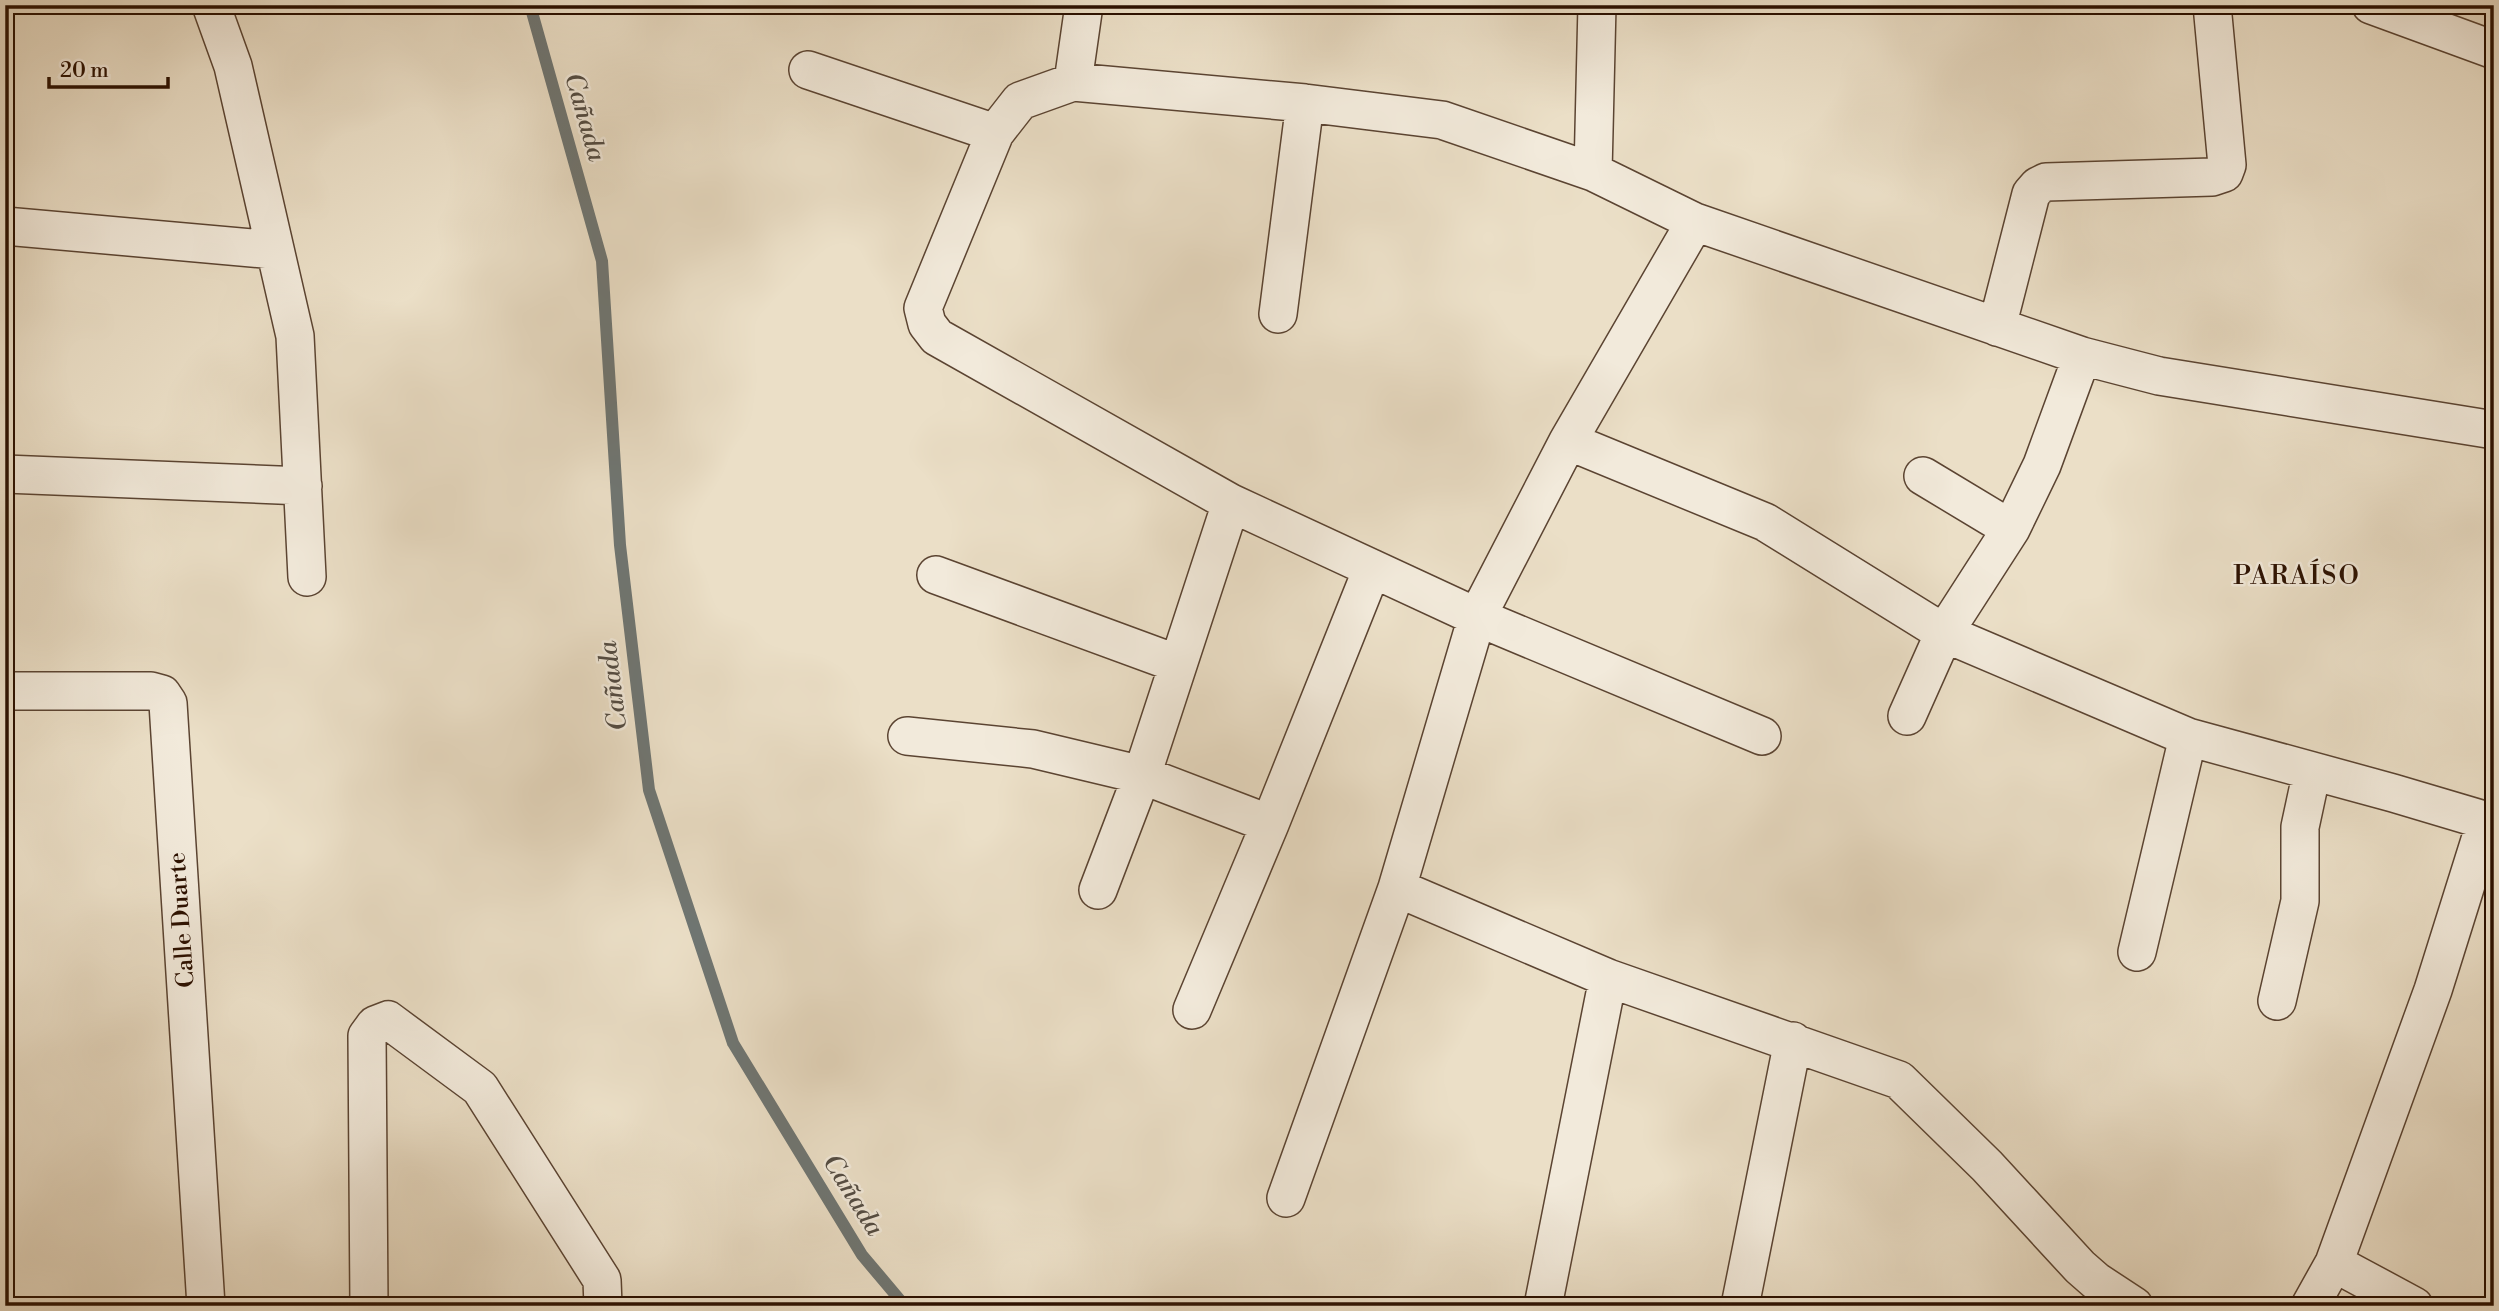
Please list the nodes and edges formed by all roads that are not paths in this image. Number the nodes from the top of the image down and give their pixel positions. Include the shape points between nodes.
1 (211, 5) edge
2 (1084, 5) edge
3 (1597, 5) edge
4 (2212, 5) edge
5 (2371, 5) edge
6 (2494, 50) edge
7 (808, 70) dead end
8 (1073, 82) junction
9 (1305, 103) junction
10 (995, 133) junction
11 (1593, 172) junction
12 (1695, 222) junction
13 (5, 226) edge
14 (275, 250) junction
15 (1278, 314) dead end
16 (1997, 327) junction
17 (2082, 356) junction
18 (2494, 430) edge
19 (1569, 441) junction
20 (5, 474) edge
21 (1923, 476) dead end
22 (303, 486) junction
23 (1231, 503) junction
24 (2011, 529) junction
25 (1372, 569) junction
26 (936, 575) dead end
27 (307, 578) dead end
28 (1477, 617) junction
29 (1944, 633) junction
30 (1178, 664) junction
31 (5, 691) edge
32 (1907, 716) dead end
33 (907, 736) dead end
34 (1762, 736) dead end
35 (2188, 737) junction
36 (2312, 771) junction
37 (1142, 775) junction
38 (2490, 822) edge
39 (1270, 824) junction
40 (1397, 888) junction
41 (1098, 890) dead end
42 (2137, 952) dead end
43 (1608, 978) junction
44 (2277, 1000) dead end
45 (1192, 1010) dead end
46 (1793, 1041) junction
47 (1286, 1198) dead end
48 (2334, 1263) junction
49 (206, 1306) edge
50 (369, 1306) edge
51 (603, 1306) edge
52 (1543, 1306) edge
53 (1740, 1306) edge
54 (2134, 1306) edge
55 (2310, 1306) edge
56 (2414, 1306) edge

1 - 14 street via 233,66
2 - 8 street
3 - 11 street
4 - 16 street via 2227,165 2224,173 2038,186 2031,194
5 - 6 street
7 - 10 street
8 - 9 street
8 - 10 street via 1020,101
9 - 11 street via 1442,120
9 - 15 street
10 - 23 street via 923,308 927,324 937,337
11 - 12 street
12 - 16 street
12 - 19 street
13 - 14 street
14 - 22 street via 295,336
16 - 17 street
17 - 18 street via 2159,376
17 - 24 street via 2042,465
19 - 28 street
19 - 29 street via 1765,522
20 - 22 street
21 - 24 street
22 - 27 street
23 - 25 street
23 - 30 street
24 - 29 street
25 - 28 street
25 - 39 street
26 - 30 street
28 - 34 street
28 - 40 street
29 - 32 street
29 - 35 street
30 - 37 street
31 - 49 street, Calle Duarte via 151,691 168,702
33 - 37 street via 1033,749
35 - 36 street
35 - 42 street
36 - 38 street
36 - 44 street via 2300,827 2300,901
37 - 39 street
37 - 41 street
38 - 48 street
39 - 45 street
40 - 43 street
40 - 47 street
43 - 46 street
43 - 52 street
46 - 53 street
46 - 54 street via 1899,1080 2080,1267
48 - 55 street
48 - 56 street
50 - 51 street via 367,1036 375,1025 388,1020 480,1088 602,1280

